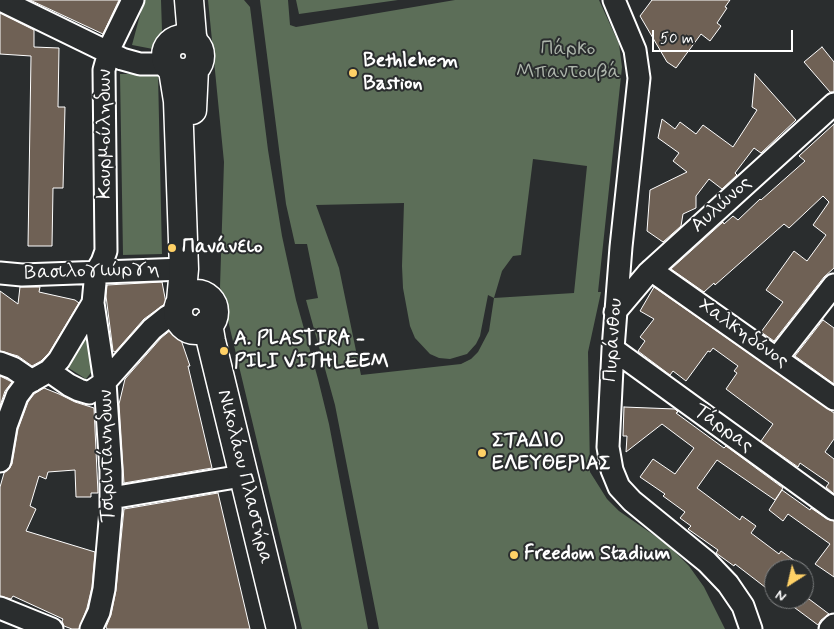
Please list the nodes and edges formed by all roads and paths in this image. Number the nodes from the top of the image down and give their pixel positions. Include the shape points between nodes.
1 (1, 0) edge
2 (133, 0) edge
3 (175, 0) edge
4 (189, 0) edge
5 (614, 0) edge
6 (108, 52) junction
7 (180, 58) junction
8 (834, 104) edge
9 (184, 269) junction
10 (651, 270) junction
11 (0, 273) edge
12 (834, 285) edge
13 (94, 288) junction
14 (192, 312) junction
15 (615, 312) junction
16 (612, 349) junction
17 (777, 358) junction
18 (0, 363) edge
19 (41, 376) junction
20 (105, 382) junction
21 (834, 399) edge
22 (3, 425) edge
23 (0, 461) edge
24 (230, 478) junction
25 (111, 498) junction
26 (834, 509) edge
27 (0, 608) edge
28 (834, 625) edge
29 (52, 629) edge
30 (90, 629) edge
31 (267, 629) edge
32 (280, 629) edge
33 (751, 629) edge
34 (830, 629) edge

1 - 6 street
2 - 6 street, Κουρμούληδων
3 - 7 main road, Νικολάου Πλαστήρα via 175,34
4 - 7 main road, Νικολάου Πλαστήρα via 192,36
5 - 15 street, Πυράνθου via 635,50 640,78
6 - 7 street via 140,64
6 - 13 street, Κουρμούληδων via 104,81 106,251
7 - 9 main road, Νικολάου Πλαστήρα via 178,101
7 - 14 main road, Νικολάου Πλαστήρα via 192,99 198,262
8 - 10 street, Αυλώνος
9 - 13 street, Βασιλογιώργη
9 - 14 main road, Νικολάου Πλαστήρα
10 - 15 street, Αυλώνος
10 - 17 street, Χαλκηδόνος
11 - 13 street, Βασιλογιώργη
12 - 17 street
13 - 19 street, Κουρμούληδων via 59,360
13 - 20 street
14 - 20 street, Τσιριντάνηδων via 167,317 152,329
14 - 24 main road, Νικολάου Πλαστήρα via 194,336
14 - 32 main road, Νικολάου Πλαστήρα via 210,341
15 - 16 street, Πυράνθου
16 - 26 street, Τάρρας
16 - 33 street, Πυράνθου via 608,446 616,480 632,501 725,580 738,596
17 - 21 street, Χαλκηδόνος
18 - 19 street
19 - 20 street via 86,392 92,392
19 - 22 street, Κουρμούληδων via 23,387
20 - 25 street, Τσιριντάνηδων
22 - 23 street, Κουρμούληδων
24 - 25 street
24 - 31 main road, Νικολάου Πλαστήρα
25 - 30 street, Τσιριντάνηδων via 104,589 99,612
27 - 29 street
28 - 34 street

